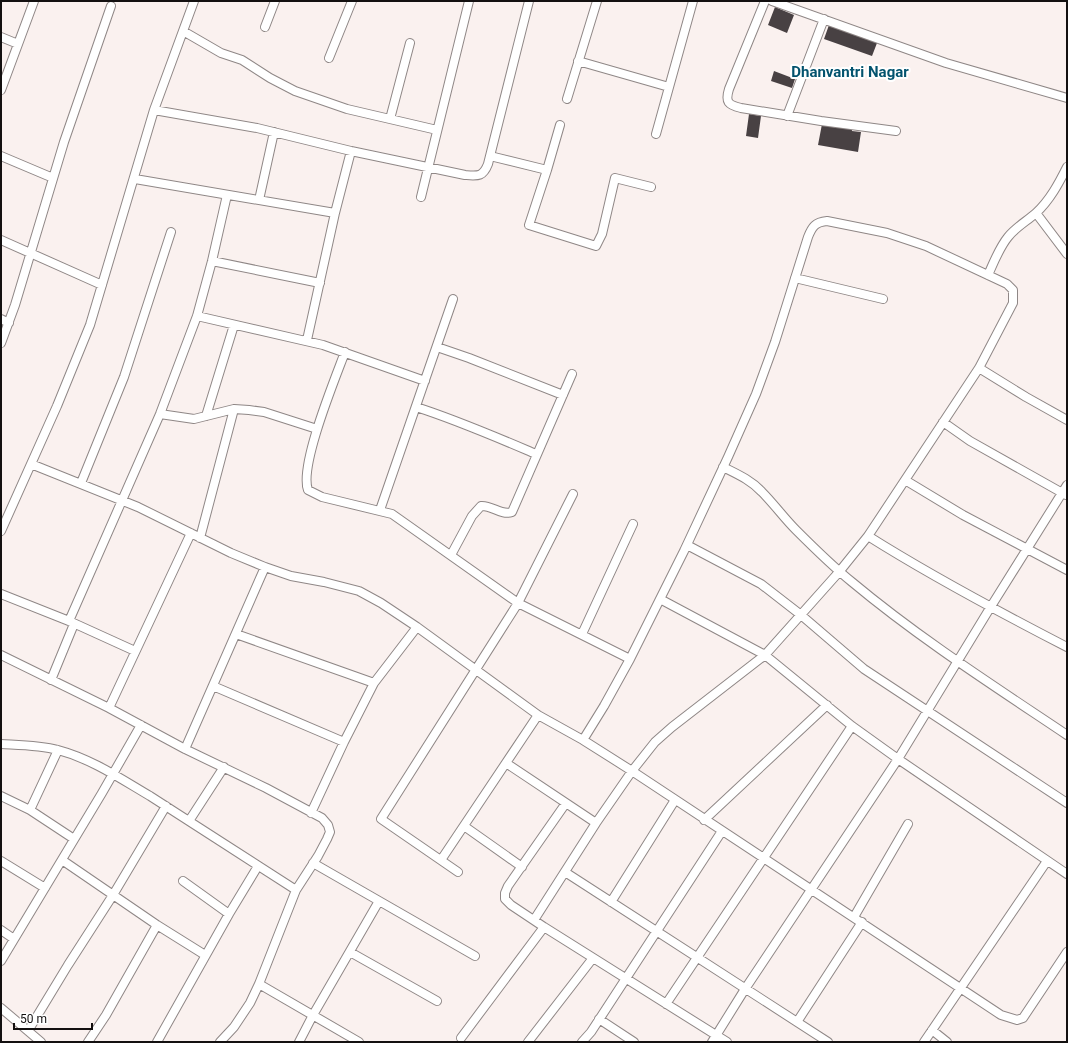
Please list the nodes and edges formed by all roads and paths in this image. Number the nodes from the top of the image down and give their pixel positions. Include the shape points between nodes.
1 (34, 1) edge
2 (194, 1) edge
3 (275, 1) edge
4 (352, 1) edge
5 (469, 1) edge
6 (529, 1) edge
7 (597, 1) edge
8 (693, 1) edge
9 (765, 1) edge
10 (772, 1) edge
11 (111, 6) dead end
12 (824, 19) junction
13 (265, 27) dead end
14 (183, 31) junction
15 (1, 37) edge
16 (410, 42) dead end
17 (18, 44) junction
18 (329, 58) dead end
19 (578, 61) junction
20 (669, 87) junction
21 (1, 90) edge
22 (1067, 98) edge
23 (567, 99) dead end
24 (154, 110) junction
25 (787, 116) junction
26 (390, 119) junction
27 (560, 125) dead end
28 (437, 130) junction
29 (896, 131) dead end
30 (274, 132) junction
31 (656, 134) dead end
32 (350, 151) junction
33 (1, 156) edge
34 (490, 156) junction
35 (428, 166) junction
36 (1067, 167) edge
37 (547, 170) junction
38 (53, 178) junction
39 (135, 179) junction
40 (651, 187) dead end
41 (227, 195) junction
42 (421, 197) dead end
43 (259, 200) junction
44 (335, 213) junction
45 (1036, 213) junction
46 (171, 232) dead end
47 (1, 240) edge
48 (31, 253) junction
49 (1067, 254) edge
50 (212, 261) junction
51 (988, 275) junction
52 (795, 278) junction
53 (320, 283) junction
54 (102, 285) junction
55 (453, 299) dead end
56 (883, 299) dead end
57 (197, 316) junction
58 (5, 321) edge
59 (234, 325) junction
60 (307, 340) junction
61 (1, 343) edge
62 (437, 347) junction
63 (345, 352) junction
64 (979, 368) junction
65 (572, 374) dead end
66 (425, 381) junction
67 (563, 395) junction
68 (416, 407) junction
69 (234, 409) junction
70 (160, 414) junction
71 (206, 416) junction
72 (1067, 420) edge
73 (943, 422) junction
74 (317, 429) junction
75 (536, 454) junction
76 (31, 464) junction
77 (724, 467) junction
78 (905, 480) junction
79 (81, 483) junction
80 (1067, 485) edge
81 (573, 494) dead end
82 (1065, 494) edge
83 (123, 500) junction
84 (380, 510) junction
85 (633, 524) dead end
86 (1, 531) edge
87 (191, 533) junction
88 (868, 536) junction
89 (200, 538) junction
90 (687, 545) junction
91 (1027, 548) junction
92 (451, 555) junction
93 (265, 567) junction
94 (1067, 570) edge
95 (839, 572) junction
96 (1, 594) edge
97 (660, 598) junction
98 (518, 603) junction
99 (990, 608) junction
100 (801, 615) junction
101 (72, 622) junction
102 (416, 627) junction
103 (236, 634) junction
104 (582, 634) junction
105 (1067, 647) edge
106 (136, 651) junction
107 (1, 654) edge
108 (765, 655) junction
109 (630, 659) junction
110 (958, 661) junction
111 (476, 670) junction
112 (51, 680) junction
113 (374, 683) junction
114 (213, 686) junction
115 (827, 705) junction
116 (110, 708) junction
117 (927, 712) junction
118 (538, 715) junction
119 (141, 725) junction
120 (852, 726) junction
121 (1067, 735) edge
122 (583, 740) junction
123 (344, 742) junction
124 (1, 744) edge
125 (185, 748) junction
126 (58, 750) junction
127 (898, 759) junction
128 (506, 763) junction
129 (224, 767) junction
130 (632, 770) junction
131 (113, 774) junction
132 (1, 796) edge
133 (675, 800) junction
134 (566, 803) junction
135 (1067, 803) edge
136 (166, 806) junction
137 (30, 810) junction
138 (311, 813) junction
139 (704, 820) junction
140 (189, 821) junction
141 (596, 823) junction
142 (908, 824) dead end
143 (464, 826) junction
144 (722, 831) junction
145 (74, 839) junction
146 (762, 858) junction
147 (62, 860) junction
148 (441, 860) junction
149 (1, 861) edge
150 (1047, 861) junction
151 (313, 863) junction
152 (258, 866) junction
153 (522, 867) junction
154 (458, 872) dead end
155 (565, 872) junction
156 (1067, 874) edge
157 (183, 881) dead end
158 (45, 888) junction
159 (296, 890) junction
160 (812, 890) junction
161 (113, 895) junction
162 (379, 901) junction
163 (611, 902) junction
164 (229, 914) junction
165 (854, 917) junction
166 (534, 920) junction
167 (862, 922) junction
168 (158, 925) junction
169 (544, 927) junction
170 (1, 930) edge
171 (656, 931) junction
172 (14, 939) junction
173 (350, 952) junction
174 (1067, 952) edge
175 (205, 955) junction
176 (475, 956) dead end
177 (696, 957) junction
178 (593, 958) junction
179 (1, 961) edge
180 (626, 979) junction
181 (259, 984) junction
182 (961, 988) junction
183 (745, 989) junction
184 (437, 1001) dead end
185 (666, 1004) junction
186 (1, 1008) edge
187 (313, 1015) junction
188 (599, 1019) junction
189 (797, 1022) junction
190 (932, 1030) junction
191 (28, 1031) junction
192 (461, 1038) dead end
193 (714, 1039) edge
194 (41, 1042) edge
195 (88, 1042) edge
196 (157, 1042) edge
197 (220, 1042) edge
198 (299, 1042) edge
199 (359, 1042) edge
200 (528, 1042) edge
201 (582, 1042) edge
202 (634, 1042) edge
203 (727, 1042) edge
204 (828, 1042) edge
205 (924, 1042) edge
206 (947, 1042) edge

1 - 17 street
2 - 14 street
3 - 13 street
4 - 18 street
5 - 28 street
6 - 34 street
7 - 19 street
8 - 20 street
9 - 25 street via 726,97 733,106
10 - 12 street
11 - 38 street
12 - 22 street via 946,63
12 - 25 street
14 - 24 street
14 - 26 street via 221,53 242,60 295,91 347,109
15 - 17 street
16 - 26 street
17 - 21 street
19 - 20 street
19 - 23 street
20 - 31 street
24 - 30 street
24 - 39 street
25 - 29 street
26 - 28 street
27 - 37 street
28 - 35 street
30 - 32 street
30 - 43 street
32 - 35 street
32 - 44 street
33 - 38 street
34 - 35 street via 486,170 477,176
34 - 37 street
35 - 42 street
36 - 45 street
37 - 40 street via 529,226 596,246 602,234 615,178
38 - 48 street
39 - 41 street
39 - 54 street
41 - 43 street
41 - 50 street
43 - 44 street
44 - 53 street
45 - 49 street
45 - 51 street via 1009,235
46 - 79 street via 124,377
47 - 48 street
48 - 54 street
48 - 58 street
50 - 53 street
50 - 57 street
51 - 52 street via 920,244 886,233 819,221 808,237
51 - 64 street via 1007,284 1014,295 1013,303
52 - 56 street
52 - 77 street via 756,394
53 - 60 street
54 - 76 street via 87,332
55 - 62 street
57 - 59 street
57 - 70 street
58 - 61 street
59 - 60 street
59 - 71 street
60 - 63 street
62 - 66 street
62 - 67 street
63 - 66 street
63 - 74 street
64 - 72 street
64 - 73 street
65 - 67 street
66 - 68 street
67 - 75 street
68 - 75 street via 477,428
68 - 84 street
69 - 71 street
69 - 74 street via 264,412
69 - 89 street
70 - 71 street via 194,419
70 - 83 street
73 - 78 street
73 - 82 street via 970,441
74 - 84 street via 306,476 308,490 322,498
75 - 92 street via 512,512 504,513 481,506 472,516
76 - 79 street
76 - 86 street
77 - 90 street
77 - 95 street via 761,491 796,531
78 - 88 street
78 - 91 street via 963,515
79 - 83 street
80 - 82 street
81 - 98 street
82 - 91 street
83 - 87 street
83 - 101 street
84 - 92 street via 402,520
85 - 104 street
87 - 89 street
87 - 106 street
88 - 95 street
88 - 99 street
89 - 93 street
90 - 97 street
90 - 100 street via 761,584
91 - 94 street
91 - 99 street
92 - 98 street
93 - 102 street via 291,576 359,591
93 - 103 street
95 - 100 street
95 - 110 street via 874,601
96 - 101 street
97 - 108 street
97 - 109 street
98 - 104 street
98 - 111 street
99 - 105 street
99 - 110 street
100 - 108 street
100 - 117 street via 864,669
101 - 106 street
101 - 112 street
102 - 111 street
102 - 113 street
103 - 113 street
103 - 114 street
104 - 109 street
106 - 116 street
107 - 112 street
108 - 115 street
108 - 130 street via 672,727 655,742
109 - 122 street
110 - 117 street
110 - 121 street
111 - 118 street
111 - 148 street via 381,819
112 - 116 street
113 - 123 street
114 - 123 street
114 - 125 street
115 - 120 street
115 - 139 street
116 - 119 street
117 - 127 street
117 - 135 street
118 - 122 street
118 - 128 street
119 - 125 street
119 - 131 street
120 - 127 street
120 - 146 street
122 - 130 street
123 - 138 street
124 - 126 street
125 - 129 street
126 - 131 street via 86,760
126 - 137 street
127 - 150 street
127 - 160 street
128 - 134 street
128 - 143 street
129 - 138 street
129 - 140 street
130 - 133 street
130 - 141 street
131 - 136 street
131 - 145 street
132 - 137 street
133 - 139 street
133 - 163 street
134 - 141 street
134 - 153 street
136 - 140 street
136 - 161 street
137 - 145 street
138 - 151 street via 322,818 330,832
139 - 144 street
140 - 152 street
141 - 155 street
142 - 165 street
143 - 148 street
143 - 153 street
144 - 146 street
144 - 171 street
145 - 147 street
146 - 160 street
146 - 177 street
147 - 158 street
147 - 161 street
148 - 154 street
149 - 158 street
150 - 156 street
150 - 182 street
151 - 159 street
151 - 162 street
152 - 159 street
152 - 164 street
153 - 166 street via 508,886 505,899
155 - 163 street
155 - 166 street
157 - 164 street
158 - 172 street
159 - 181 street
160 - 165 street
160 - 183 street
161 - 168 street
161 - 191 street
162 - 173 street
162 - 176 street
163 - 171 street
164 - 175 street
165 - 167 street
166 - 169 street
167 - 182 street
167 - 189 street
168 - 175 street
168 - 195 street
169 - 178 street
169 - 192 street
170 - 172 street
171 - 177 street
171 - 180 street
172 - 179 street
173 - 184 street
173 - 187 street
174 - 182 street via 1023,1018 1009,1019
175 - 196 street
177 - 183 street
177 - 185 street
178 - 180 street
178 - 200 street
180 - 185 street
180 - 188 street
181 - 187 street
181 - 197 street via 234,1027
182 - 190 street
183 - 189 street
183 - 193 street
185 - 193 street
186 - 191 street
187 - 198 street
187 - 199 street
188 - 201 street
188 - 202 street
189 - 204 street
190 - 205 street
190 - 206 street
191 - 194 street
193 - 203 street

